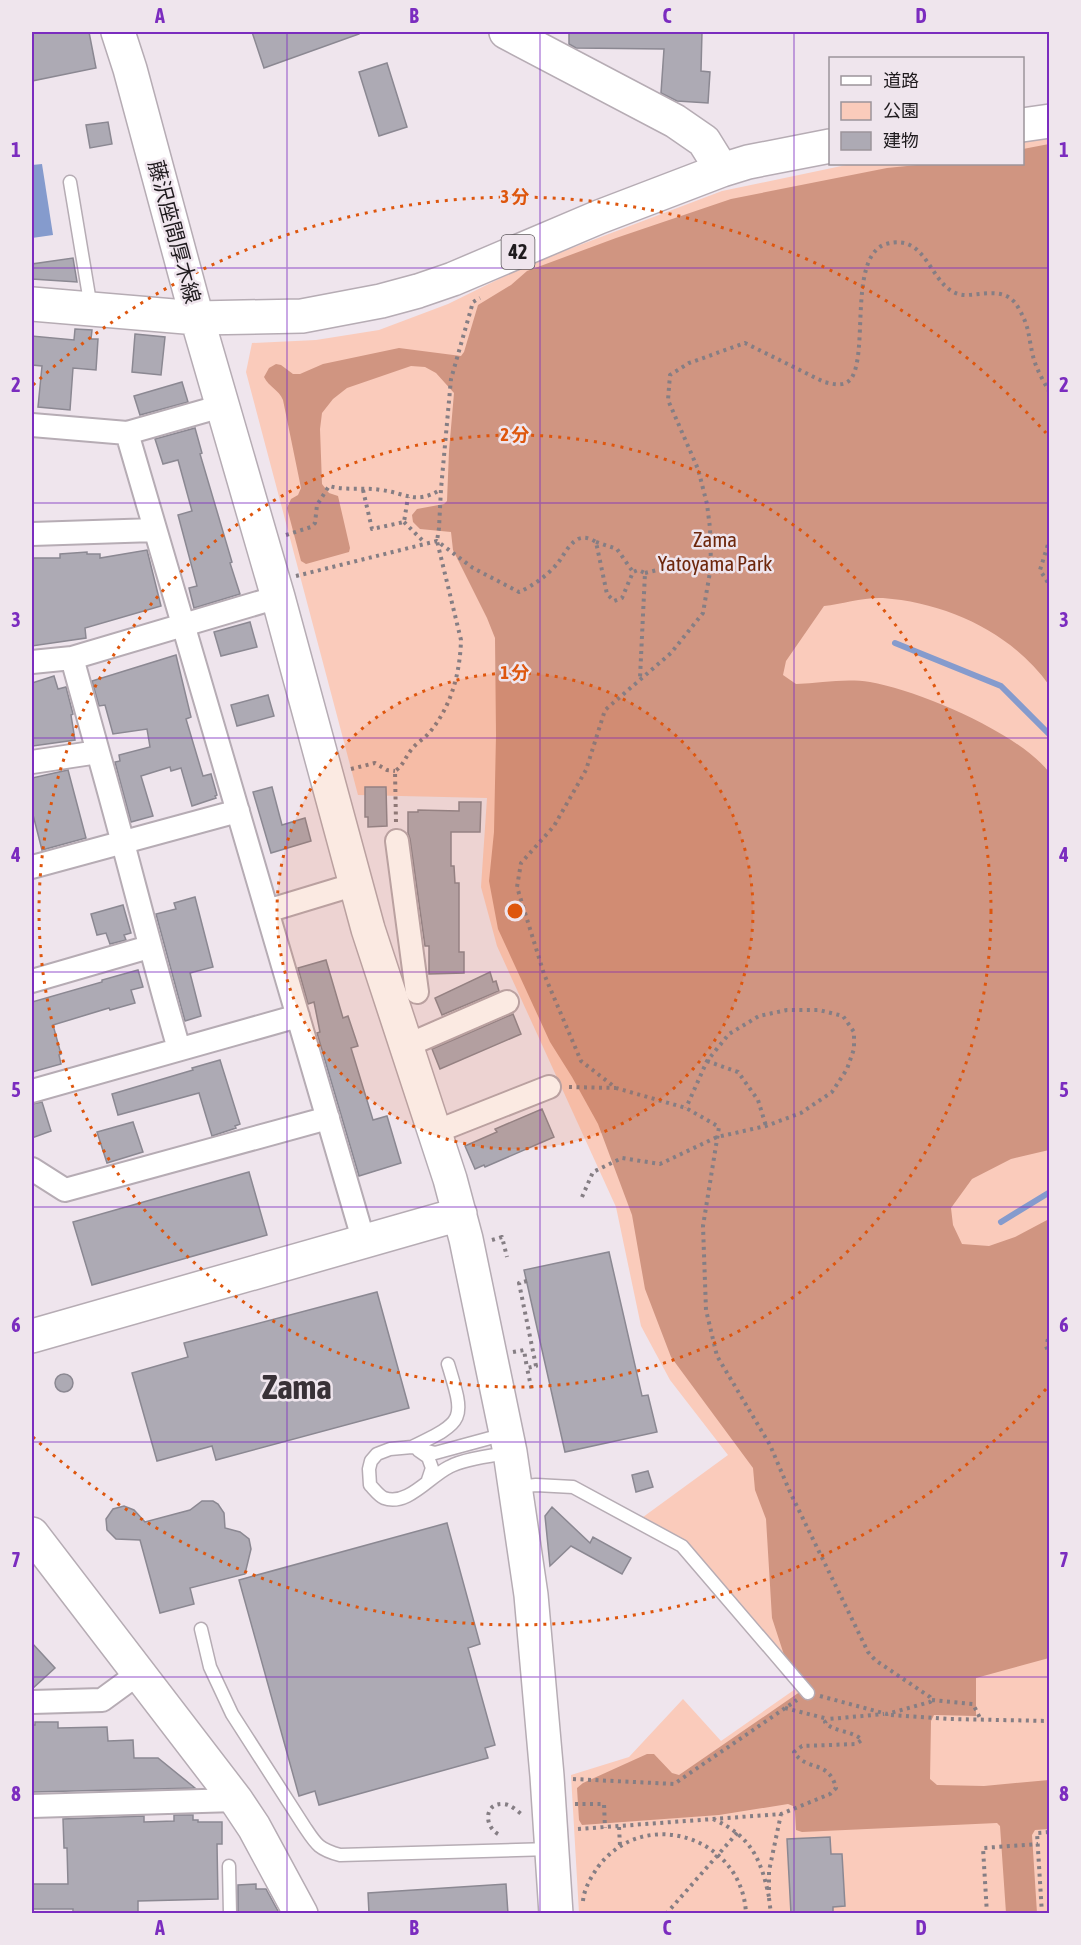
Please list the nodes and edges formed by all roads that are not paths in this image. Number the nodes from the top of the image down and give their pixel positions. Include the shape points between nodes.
1 (118, 32) edge
2 (506, 32) edge
3 (1050, 121) edge
4 (1024, 125) edge
5 (829, 146) edge
6 (722, 170) junction
7 (70, 183) dead end
8 (32, 304) edge
9 (91, 309) junction
10 (197, 318) junction
11 (222, 406) junction
12 (32, 424) edge
13 (127, 433) junction
14 (155, 530) junction
15 (32, 534) edge
16 (284, 587) junction
17 (183, 626) junction
18 (72, 658) junction
19 (32, 662) edge
20 (98, 752) junction
21 (32, 762) edge
22 (238, 811) junction
23 (397, 841) road end
24 (124, 842) junction
25 (32, 867) edge
26 (356, 884) junction
27 (267, 911) junction
28 (406, 917) junction
29 (368, 929) junction
30 (149, 947) junction
31 (32, 981) edge
32 (417, 992) dead end
33 (507, 1002) dead end
34 (298, 1016) junction
35 (406, 1046) junction
36 (179, 1049) junction
37 (549, 1087) road end
38 (32, 1091) edge
39 (328, 1118) junction
40 (435, 1132) junction
41 (32, 1169) edge
42 (460, 1214) junction
43 (364, 1242) junction
44 (32, 1336) edge
45 (448, 1364) dead end
46 (508, 1443) junction
47 (412, 1447) junction
48 (428, 1480) junction
49 (516, 1487) junction
50 (32, 1534) edge
51 (201, 1629) dead end
52 (139, 1673) junction
53 (808, 1693) road end
54 (32, 1702) edge
55 (236, 1800) junction
56 (32, 1806) edge
57 (552, 1849) junction
58 (229, 1866) dead end
59 (569, 1909) edge
60 (230, 1914) edge
61 (301, 1914) edge

1 - 10 street, 藤沢座間厚木線
2 - 6 street via 675,121 704,141
3 - 4 street
5 - 6 street, 藤沢座間厚木線 / 42
6 - 10 street, 藤沢座間厚木線 / 42 via 418,291 302,316
7 - 9 lane
8 - 9 street
9 - 10 street
10 - 11 street
11 - 13 street
11 - 16 street
12 - 13 street
13 - 14 street
14 - 15 street
14 - 17 street
16 - 17 street
16 - 26 street
17 - 18 street
17 - 22 street
18 - 19 street
18 - 20 street
20 - 21 street
20 - 24 street
22 - 24 street
22 - 27 street
23 - 28 street
24 - 25 street
24 - 30 street
26 - 27 street
26 - 29 street
27 - 34 street
28 - 29 street
28 - 32 street
29 - 35 street
30 - 31 street
30 - 36 street
33 - 35 street
34 - 36 street
34 - 39 street
35 - 40 street
36 - 38 street
37 - 40 street
39 - 41 street via 65,1190
39 - 43 street
40 - 42 street
42 - 43 street
42 - 46 street
43 - 44 street
45 - 47 lane via 459,1400 456,1419 449,1428
46 - 47 lane via 435,1454
46 - 48 lane via 450,1466
46 - 49 street
47 - 48 lane via 428,1457 432,1468
47 - 48 lane via 377,1454 369,1469 370,1485 383,1498 395,1499 414,1493
49 - 53 lane via 573,1487 682,1546
49 - 57 street via 531,1595
50 - 52 street
51 - 57 lane via 210,1667 232,1714 315,1843 324,1851 340,1856
52 - 54 street via 102,1700
52 - 55 street
55 - 56 street
55 - 61 street
57 - 59 street
58 - 60 lane

